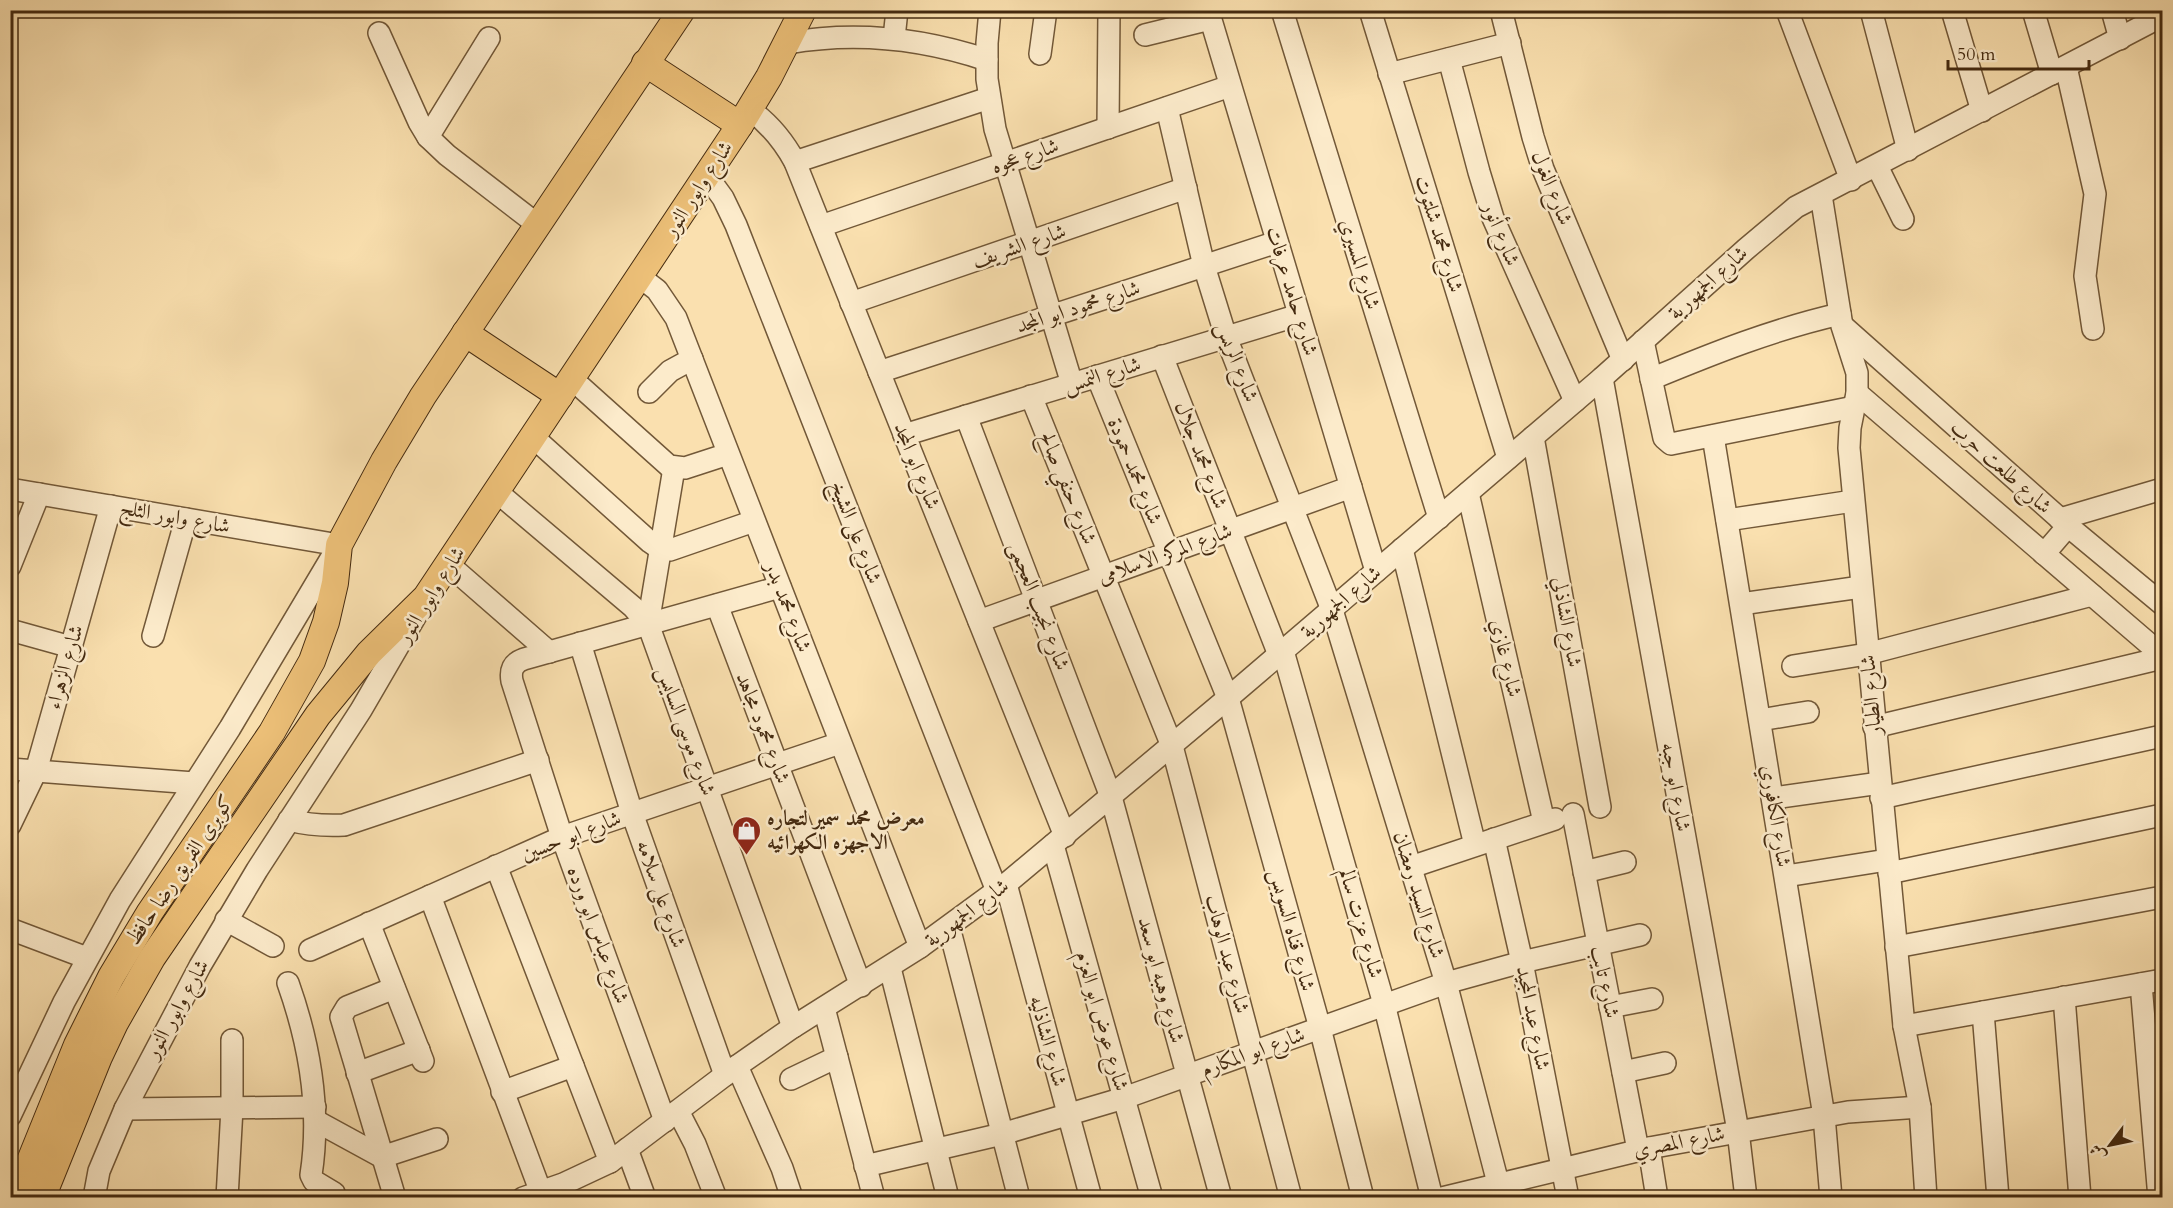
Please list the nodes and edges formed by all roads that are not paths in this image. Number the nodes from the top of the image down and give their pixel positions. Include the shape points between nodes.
1 (682, 10) edge
2 (803, 10) edge
3 (897, 10) edge
4 (990, 10) edge
5 (1046, 10) edge
6 (1109, 10) edge
7 (1282, 10) edge
8 (1370, 10) edge
9 (1501, 10) edge
10 (1787, 10) edge
11 (1871, 10) edge
12 (1952, 10) edge
13 (2033, 10) edge
14 (2112, 10) edge
15 (1209, 15) edge
16 (2163, 16) edge
17 (379, 33) dead end
18 (1146, 35) dead end
19 (489, 38) dead end
20 (894, 38) junction
21 (2120, 39) junction
22 (788, 43) junction
23 (1510, 44) junction
24 (1040, 54) dead end
25 (1449, 59) junction
26 (987, 60) junction
27 (645, 63) junction
28 (2059, 71) junction
29 (1389, 74) junction
30 (1230, 86) junction
31 (989, 98) junction
32 (1167, 108) junction
33 (1982, 111) junction
34 (745, 118) junction
35 (1108, 128) junction
36 (428, 137) junction
37 (1908, 150) junction
38 (795, 162) junction
39 (1005, 163) junction
40 (1877, 166) junction
41 (707, 176) junction
42 (1851, 180) junction
43 (1186, 188) junction
44 (1821, 195) junction
45 (1903, 219) dead end
46 (538, 225) junction
47 (820, 226) junction
48 (1029, 242) junction
49 (1277, 242) junction
50 (1204, 266) junction
51 (640, 276) junction
52 (851, 303) junction
53 (1299, 315) junction
54 (1052, 316) junction
55 (1841, 320) junction
56 (2093, 329) dead end
57 (465, 333) junction
58 (1226, 337) junction
59 (1643, 341) junction
60 (1162, 356) junction
61 (692, 359) junction
62 (1623, 360) junction
63 (879, 372) junction
64 (1097, 376) junction
65 (1602, 378) junction
66 (1652, 379) junction
67 (1072, 384) junction
68 (566, 388) junction
69 (649, 392) dead end
70 (1031, 396) junction
71 (1856, 400) junction
72 (1575, 401) junction
73 (966, 416) junction
74 (904, 435) junction
75 (1713, 436) junction
76 (533, 437) junction
77 (1533, 437) junction
78 (728, 454) junction
79 (1508, 458) junction
80 (674, 468) junction
81 (1351, 487) junction
82 (10, 489) edge
83 (2163, 489) edge
84 (496, 492) junction
85 (1468, 493) junction
86 (39, 494) junction
87 (1853, 501) junction
88 (111, 506) junction
89 (1294, 507) junction
90 (1439, 518) junction
91 (186, 519) junction
92 (1727, 520) junction
93 (754, 521) junction
94 (2064, 523) junction
95 (1230, 530) junction
96 (339, 545) junction
97 (660, 549) junction
98 (1402, 549) junction
99 (1169, 553) junction
100 (2044, 554) junction
101 (448, 564) junction
102 (10, 566) edge
103 (1376, 571) junction
104 (1102, 576) junction
105 (2153, 586) edge
106 (780, 587) junction
107 (1861, 587) junction
108 (2092, 595) junction
109 (426, 597) junction
110 (1037, 600) junction
111 (717, 604) junction
112 (1741, 604) junction
113 (2163, 604) edge
114 (1332, 610) junction
115 (979, 621) junction
116 (648, 624) junction
117 (10, 630) edge
118 (153, 636) dead end
119 (580, 643) junction
120 (71, 646) junction
121 (549, 652) junction
122 (1281, 653) junction
123 (1867, 654) junction
124 (2163, 656) edge
125 (1793, 666) dead end
126 (1228, 698) junction
127 (1808, 711) dead end
128 (1760, 720) junction
129 (1874, 727) junction
130 (2163, 736) edge
131 (840, 742) junction
132 (1172, 746) junction
133 (537, 759) junction
134 (777, 764) junction
135 (10, 769) edge
136 (36, 771) junction
137 (194, 783) junction
138 (707, 788) junction
139 (1880, 790) junction
140 (1111, 797) junction
141 (1773, 798) junction
142 (632, 813) junction
143 (1573, 814) junction
144 (2163, 815) edge
145 (289, 820) junction
146 (1544, 822) junction
147 (10, 825) edge
148 (562, 837) junction
149 (1059, 841) junction
150 (1485, 842) junction
151 (1625, 862) dead end
152 (496, 866) junction
153 (1411, 867) junction
154 (1888, 867) junction
155 (1584, 872) junction
156 (1786, 876) junction
157 (1002, 888) junction
158 (430, 896) junction
159 (2163, 897) edge
160 (226, 920) junction
161 (369, 923) junction
162 (949, 927) junction
163 (10, 929) edge
164 (1640, 935) dead end
165 (1597, 945) junction
166 (273, 946) dead end
167 (920, 947) junction
168 (1896, 947) junction
169 (310, 950) dead end
170 (87, 958) junction
171 (1522, 962) junction
172 (890, 968) junction
173 (2163, 980) edge
174 (288, 983) dead end
175 (1446, 983) junction
176 (2141, 984) junction
177 (861, 986) junction
178 (394, 988) junction
179 (2064, 997) junction
180 (1652, 999) dead end
181 (1384, 1004) junction
182 (1610, 1007) junction
183 (824, 1008) junction
184 (1983, 1012) junction
185 (1904, 1026) junction
186 (793, 1027) junction
187 (1320, 1028) junction
188 (232, 1040) dead end
189 (1253, 1052) junction
190 (837, 1058) junction
191 (1665, 1063) dead end
192 (573, 1066) junction
193 (731, 1071) junction
194 (1623, 1072) junction
195 (357, 1073) junction
196 (1188, 1076) junction
197 (791, 1079) dead end
198 (502, 1092) junction
199 (15, 1094) edge
200 (1124, 1098) junction
201 (1920, 1107) junction
202 (232, 1108) junction
203 (125, 1109) junction
204 (315, 1114) junction
205 (1068, 1115) junction
206 (10, 1116) edge
207 (671, 1116) junction
208 (1824, 1116) junction
209 (1738, 1131) junction
210 (1002, 1134) junction
211 (437, 1139) dead end
212 (627, 1149) junction
213 (1643, 1149) junction
214 (936, 1150) junction
215 (382, 1156) junction
216 (610, 1162) junction
217 (865, 1166) junction
218 (1563, 1167) junction
219 (1490, 1189) edge
220 (334, 1193) dead end
221 (536, 1195) edge
222 (15, 1197) edge
223 (42, 1197) edge
224 (94, 1197) edge
225 (227, 1197) edge
226 (394, 1197) edge
227 (645, 1197) edge
228 (716, 1197) edge
229 (792, 1197) edge
230 (874, 1197) edge
231 (948, 1197) edge
232 (1018, 1197) edge
233 (1091, 1197) edge
234 (1152, 1197) edge
235 (1221, 1197) edge
236 (1291, 1197) edge
237 (1363, 1197) edge
238 (1432, 1197) edge
239 (1442, 1197) edge
240 (1568, 1197) edge
241 (1657, 1197) edge
242 (1746, 1197) edge
243 (1831, 1197) edge
244 (1926, 1197) edge
245 (1998, 1197) edge
246 (2080, 1197) edge
247 (2159, 1197) edge

1 - 27 main road
2 - 22 main road, شارع وابور النور
3 - 20 street
4 - 26 street
5 - 24 street
6 - 35 street
7 - 90 street, شارع المسيري
8 - 29 street, شارع محمد شلتوت
9 - 23 street, شارع الغول
10 - 42 street
11 - 37 street
12 - 33 street
13 - 28 street
14 - 21 street
15 - 18 street
15 - 30 street, شارع حامد عرفات
16 - 21 street, شارع الجمهورية
17 - 36 street
19 - 36 street
20 - 22 street via 840,36
20 - 26 street via 941,46
21 - 28 street, شارع الجمهورية
22 - 34 main road, شارع وابور النور
23 - 25 street
23 - 62 street, شارع الغول via 1543,169
25 - 29 street
25 - 72 street, شارع أنور via 1493,218
26 - 31 street
27 - 34 main road
27 - 46 main road
28 - 33 street, شارع الجمهورية
28 - 56 street via 2095,194 2085,276
29 - 79 street, شارع محمد شلتوت
30 - 32 street, شارع عجوه
30 - 49 street, شارع حامد عرفات
31 - 38 street
31 - 39 street
32 - 35 street, شارع عجوه
32 - 43 street, شارع الريس
33 - 37 street, شارع الجمهورية
34 - 38 street, شارع ابو المجد via 765,121
34 - 41 main road, شارع وابور النور
35 - 39 street, شارع عجوه
36 - 46 street
37 - 40 street, شارع الجمهورية
38 - 47 street, شارع ابو المجد
39 - 47 street, شارع عجوه
39 - 48 street
40 - 42 street, شارع الجمهورية
40 - 45 street
41 - 51 main road, شارع وابور النور
41 - 157 street, شارع على الشيخ via 736,225
42 - 44 street, شارع الجمهورية
43 - 48 street, شارع الشريف
43 - 50 street, شارع الريس
44 - 55 street, شارع الطيار
44 - 59 street, شارع الجمهورية via 1796,207 1770,228
46 - 57 main road
47 - 52 street, شارع ابو المجد
48 - 52 street, شارع الشريف
48 - 54 street
49 - 50 street, شارع محمود ابو المجد
49 - 53 street, شارع حامد عرفات
50 - 54 street, شارع محمود ابو المجد
50 - 58 street, شارع الريس
51 - 61 street, شارع محمد بدر via 670,308
51 - 68 main road, شارع وابور النور
52 - 63 street, شارع ابو المجد
53 - 58 street, شارع النمس
53 - 81 street, شارع حامد عرفات
54 - 63 street, شارع محمود ابو المجد
54 - 67 street
55 - 66 street via 1761,335
55 - 71 street, شارع الطيار via 1855,364
55 - 94 street, شارع طلعت حرب
57 - 68 main road
57 - 96 main road via 384,461
58 - 60 street, شارع النمس
58 - 89 street, شارع الريس
59 - 62 street, شارع الجمهورية
59 - 66 street
60 - 64 street, شارع النمس
60 - 95 street, شارع محمد جلال
61 - 69 street via 670,371
61 - 78 street, شارع محمد بدر
62 - 65 street, شارع الجمهورية
63 - 74 street, شارع ابو المجد
64 - 67 street, شارع النمس
64 - 99 street, شارع محمد حمودة
65 - 72 street, شارع الجمهورية
65 - 209 street, شارع ابو جبه
66 - 75 street via 1666,440 1674,444
67 - 70 street, شارع النمس
68 - 76 main road, شارع وابور النور
68 - 80 street
70 - 73 street, شارع النمس
70 - 104 street, شارع حنفي صالح
71 - 75 street
71 - 87 street, شارع الطيار via 1849,448
71 - 100 street, شارع طلعت حرب
72 - 77 street, شارع الجمهورية
73 - 74 street, شارع النمس
73 - 110 street, شارع نجيب العجمى
74 - 115 street, شارع ابو المجد
75 - 92 street, شارع الكافوري
76 - 84 main road, شارع وابور النور
76 - 97 street
77 - 79 street, شارع الجمهورية
77 - 143 street, شارع الشاذلي via 1607,805
78 - 80 street
78 - 93 street, شارع محمد بدر
79 - 85 street, شارع الجمهورية
80 - 97 street
81 - 89 street, شارع المركز الاسلامى
81 - 103 street, شارع حامد عرفات
82 - 86 street, شارع وابور الثلج
83 - 94 street
84 - 101 main road, شارع وابور النور
84 - 116 street, شارع موسى السايس via 633,607
85 - 90 street, شارع الجمهورية
85 - 146 street, شارع غازي
86 - 88 street, شارع وابور الثلج
86 - 102 street
87 - 92 street
87 - 107 street, شارع الطيار
88 - 91 street, شارع وابور الثلج
88 - 120 street, شارع الزهراء
89 - 95 street, شارع المركز الاسلامى
89 - 114 street, شارع الريس
90 - 98 street, شارع الجمهورية
91 - 96 street, شارع وابور الثلج
91 - 118 street
92 - 112 street, شارع الكافوري
93 - 97 street via 670,550
93 - 106 street, شارع محمد بدر
94 - 100 street
94 - 105 street, شارع طلعت حرب
95 - 99 street, شارع المركز الاسلامى
95 - 122 street, شارع محمد جلال
96 - 137 street
96 - 222 main road, كوبرى الفريق رضا حافظ via 333,593 312,661 272,732 150,912 111,977 77,1045
97 - 116 street
98 - 103 street, شارع الجمهورية
98 - 150 street, شارع عبد المجيد
99 - 104 street, شارع المركز الاسلامى
99 - 126 street, شارع محمد حمودة
100 - 108 street, شارع طلعت حرب
101 - 109 main road, شارع وابور النور
101 - 121 street
103 - 114 street, شارع الجمهورية
104 - 110 street, شارع المركز الاسلامى
104 - 132 street, شارع حنفي صالح
105 - 113 street, شارع طلعت حرب
106 - 111 street
106 - 131 street, شارع محمد بدر
107 - 112 street
107 - 123 street, شارع الطيار
108 - 123 street
108 - 124 street, شارع طلعت حرب
109 - 145 street, شارع وابور النور via 361,710
109 - 223 main road, كوبرى الفريق رضا حافظ via 369,653 318,715 147,966 99,1057
110 - 115 street, شارع المركز الاسلامى
110 - 140 street, شارع نجيب العجمى
111 - 116 street
111 - 134 street, شارع محمود مجاهد
112 - 128 street, شارع الكافوري
114 - 122 street, شارع الجمهورية
114 - 153 street, شارع السيد رمضان
115 - 149 street, شارع ابو المجد
116 - 119 street
116 - 138 street, شارع موسى السايس
117 - 120 street
119 - 121 street
119 - 142 street, شارع على سلامه
120 - 136 street, شارع الزهراء
121 - 133 street, شارع عباس ابو ورده via 519,661 512,670
122 - 126 street, شارع الجمهورية
122 - 181 street, شارع عزت سالم
123 - 125 street
123 - 129 street, شارع الطيار
124 - 129 street
126 - 132 street, شارع الجمهورية
126 - 187 street, شارع قناه السويس
127 - 128 street
128 - 141 street, شارع الكافوري
129 - 139 street, شارع الطيار
130 - 139 street
131 - 134 street, شارع ابو حسين
131 - 167 street, شارع محمد بدر
132 - 140 street, شارع الجمهورية
132 - 189 street, شارع عبد الوهاب
133 - 145 street via 344,825
133 - 148 street, شارع عباس ابو ورده
134 - 138 street, شارع ابو حسين
134 - 177 street, شارع محمود مجاهد
135 - 136 street
136 - 137 street
136 - 147 street, شارع الزهراء
137 - 170 street
138 - 142 street, شارع ابو حسين
138 - 186 street, شارع موسى السايس
139 - 141 street
139 - 154 street, شارع الطيار
140 - 149 street, شارع الجمهورية
140 - 196 street, شارع وهبه ابو سعد
141 - 156 street, شارع الكافوري
142 - 148 street, شارع ابو حسين
142 - 193 street, شارع على سلامه
143 - 146 street
143 - 155 street, شارع تايب
144 - 154 street
145 - 160 street, شارع وابور النور
146 - 150 street
148 - 152 street, شارع ابو حسين
148 - 207 street, شارع عباس ابو ورده
149 - 157 street, شارع الجمهورية
149 - 200 street, شارع عوض ابو العزم
150 - 153 street
150 - 171 street, شارع عبد المجيد
151 - 155 street
152 - 158 street, شارع ابو حسين
152 - 192 street
153 - 175 street, شارع السيد رمضان
154 - 156 street
154 - 168 street, شارع الطيار
155 - 165 street, شارع تايب
156 - 208 street, شارع الكافوري
157 - 162 street, شارع الجمهورية
157 - 205 street, شارع الشاذليه
158 - 161 street, شارع ابو حسين
158 - 198 street
159 - 168 street
160 - 166 street
160 - 203 street, شارع وابور النور
161 - 169 street, شارع ابو حسين
161 - 178 street
162 - 167 street, شارع الجمهورية
162 - 210 street
163 - 170 street
164 - 165 street, شارع ابو المكارم
165 - 171 street, شارع ابو المكارم
165 - 182 street, شارع تايب
167 - 172 street, شارع الجمهورية
168 - 185 street, شارع الطيار
170 - 199 street
171 - 175 street, شارع ابو المكارم
171 - 218 street, شارع عبد المجيد
172 - 177 street, شارع الجمهورية
172 - 214 street
173 - 176 street
174 - 204 street via 306,1044
175 - 181 street, شارع ابو المكارم
175 - 219 street, شارع السيد رمضان
176 - 179 street
176 - 247 street
177 - 183 street, شارع الجمهورية
178 - 195 street via 347,1007 342,1013
178 - 195 street via 421,1056
179 - 184 street
179 - 246 street
180 - 182 street
181 - 187 street, شارع ابو المكارم
181 - 238 street, شارع عزت سالم
182 - 194 street, شارع تايب
183 - 186 street, شارع الجمهورية
183 - 190 street
184 - 185 street
184 - 245 street
185 - 201 street, شارع الطيار
186 - 193 street, شارع الجمهورية
187 - 189 street, شارع ابو المكارم
187 - 237 street, شارع قناه السويس
188 - 202 street
189 - 196 street, شارع ابو المكارم
189 - 236 street, شارع عبد الوهاب
190 - 197 street
190 - 217 street
191 - 194 street
192 - 198 street
192 - 216 street
193 - 207 street, شارع الجمهورية
193 - 229 street, شارع على سلامه via 782,1168
194 - 213 street, شارع تايب
195 - 215 street
196 - 200 street, شارع ابو المكارم
196 - 235 street, شارع وهبه ابو سعد
198 - 221 street
199 - 206 street
200 - 205 street, شارع ابو المكارم
200 - 234 street, شارع عوض ابو العزم
201 - 208 street, شارع المصري
201 - 244 street, شارع الطيار
202 - 203 street
202 - 204 street
202 - 225 street
203 - 224 street, شارع وابور النور via 99,1171
204 - 215 street
204 - 220 street via 311,1175
205 - 210 street, شارع ابو المكارم
205 - 233 street, شارع الشاذليه
207 - 212 street, شارع الجمهورية
207 - 228 street, شارع عباس ابو ورده via 695,1144
208 - 209 street, شارع المصري
208 - 243 street, شارع الكافوري
209 - 213 street, شارع المصري
209 - 242 street, شارع ابو جبه
210 - 214 street, شارع ابو المكارم
210 - 232 street
211 - 215 street
212 - 216 street, شارع الجمهورية
212 - 227 street
213 - 218 street, شارع المصري
213 - 241 street, شارع تايب
214 - 217 street, شارع ابو المكارم
214 - 231 street
215 - 226 street
216 - 221 street, شارع الجمهورية
217 - 230 street
218 - 219 street, شارع المصري
218 - 240 street, شارع عبد المجيد
219 - 239 street, شارع المصري

